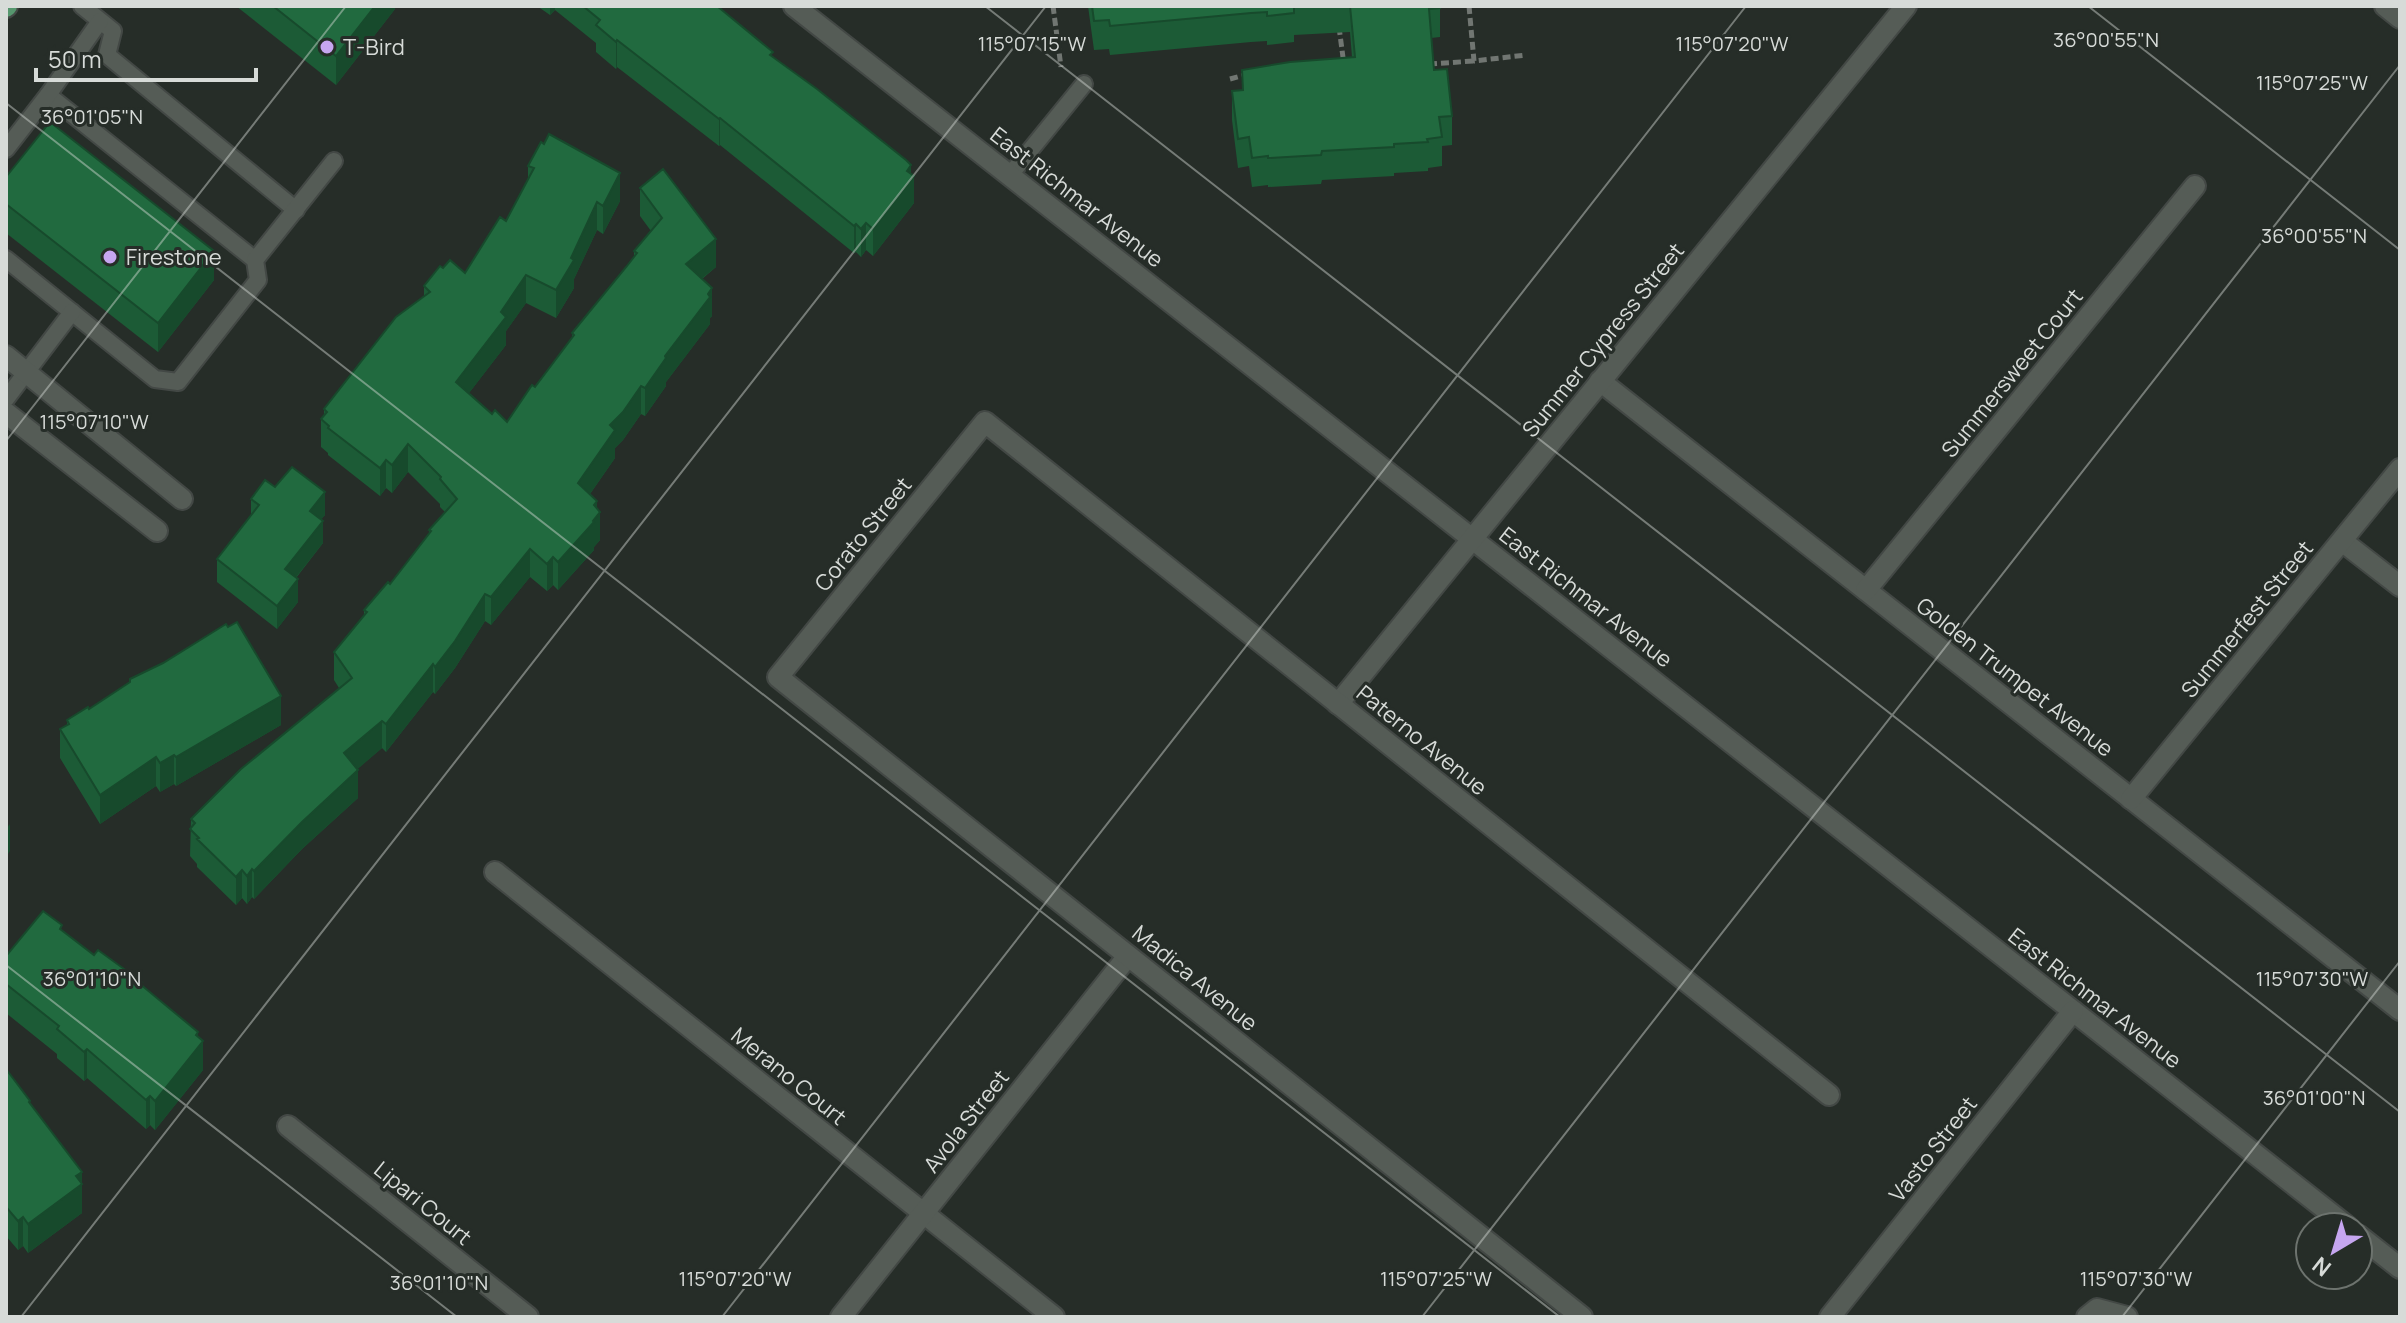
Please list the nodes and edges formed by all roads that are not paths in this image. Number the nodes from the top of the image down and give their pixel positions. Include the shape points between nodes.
1 (82, 6) edge
2 (794, 6) edge
3 (1906, 6) edge
4 (2385, 6) edge
5 (2400, 18) edge
6 (100, 21) junction
7 (1084, 84) dead end
8 (48, 95) junction
9 (6, 149) edge
10 (334, 161) dead end
11 (1010, 175) junction
12 (2195, 186) dead end
13 (296, 210) junction
14 (6, 259) edge
15 (255, 260) junction
16 (72, 312) junction
17 (6, 356) edge
18 (27, 372) junction
19 (1600, 381) junction
20 (6, 399) edge
21 (6, 413) edge
22 (985, 422) joint
23 (2400, 469) edge
24 (182, 499) dead end
25 (157, 531) dead end
26 (1472, 538) junction
27 (2342, 541) junction
28 (2400, 586) edge
29 (1866, 590) junction
30 (778, 677) joint
31 (1338, 704) junction
32 (2131, 799) junction
33 (495, 872) dead end
34 (1128, 956) junction
35 (2400, 1010) edge
36 (2073, 1011) junction
37 (1829, 1095) dead end
38 (288, 1126) dead end
39 (2328, 1211) edge
40 (924, 1213) junction
41 (2374, 1248) edge
42 (2400, 1268) edge
43 (2092, 1313) edge
44 (528, 1317) edge
45 (841, 1317) edge
46 (1054, 1317) edge
47 (1582, 1317) edge
48 (1830, 1317) edge
49 (2127, 1317) edge

1 - 6 lane
2 - 11 street, East Richmar Avenue
3 - 19 street, Summer Cypress Street
4 - 5 street
6 - 8 lane
6 - 13 lane via 113,31 107,55
7 - 11 lane
8 - 9 lane
8 - 15 lane
10 - 13 lane
11 - 26 street, East Richmar Avenue
12 - 29 street, Summersweet Court
13 - 15 lane
14 - 16 lane
15 - 16 lane via 258,280 178,382 155,379
16 - 18 lane
17 - 18 street
18 - 20 lane
18 - 24 street
19 - 26 street, Summer Cypress Street
19 - 29 street, Golden Trumpet Avenue
21 - 25 street
22 - 30 street, Corato Street
22 - 31 street, Paterno Avenue
23 - 27 street, Summerfest Street
26 - 31 street, Summer Cypress Street
26 - 36 street, East Richmar Avenue
27 - 28 street
27 - 32 street, Summerfest Street
29 - 32 street, Golden Trumpet Avenue
30 - 34 street, Madica Avenue
31 - 37 street, Paterno Avenue
32 - 35 street, Golden Trumpet Avenue
33 - 40 street, Merano Court
34 - 40 street, Avola Street
34 - 47 street, Madica Avenue
36 - 39 street, East Richmar Avenue
36 - 48 street, Vasto Street
38 - 44 street, Lipari Court
40 - 45 street, Avola Street
40 - 46 street, Merano Court
41 - 42 street
43 - 49 street

